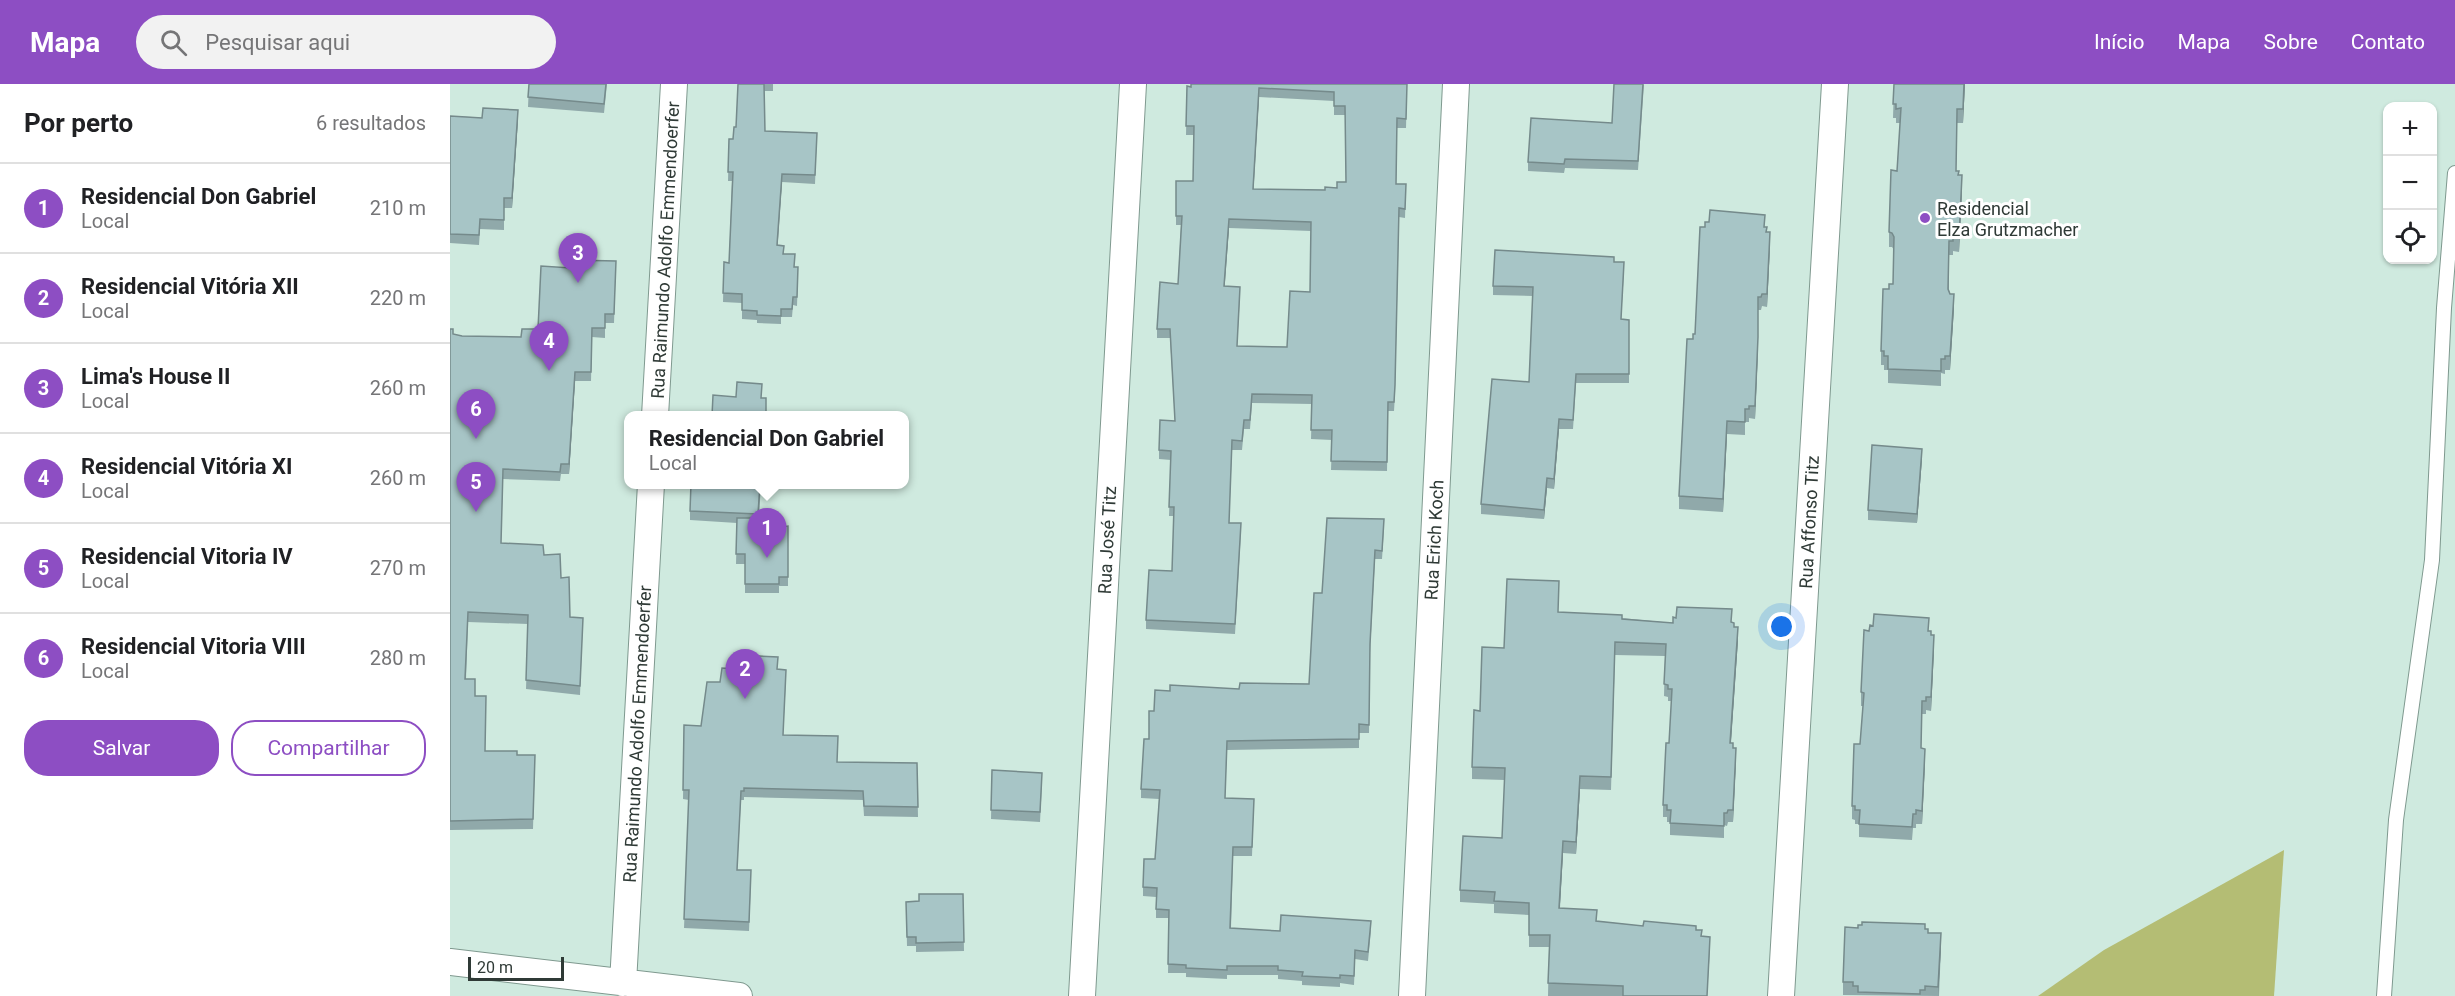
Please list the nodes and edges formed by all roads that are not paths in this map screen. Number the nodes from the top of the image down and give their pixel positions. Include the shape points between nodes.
1 (674, 84) edge
2 (1132, 84) edge
3 (1456, 84) edge
4 (1835, 84) edge
5 (2455, 173) edge
6 (655, 411) edge
7 (651, 489) edge
8 (450, 962) edge
9 (623, 983) junction
10 (740, 996) edge
11 (1082, 996) edge
12 (1412, 996) edge
13 (1781, 996) edge
14 (2384, 996) edge

1 - 6 street, Rua Raimundo Adolfo Emmendoerfer
2 - 11 street, Rua José Titz
3 - 12 street, Rua Erich Koch
4 - 13 street, Rua Affonso Titz
5 - 14 lane via 2432,560 2396,820
7 - 9 street, Rua Raimundo Adolfo Emmendoerfer
8 - 9 street
9 - 10 street

